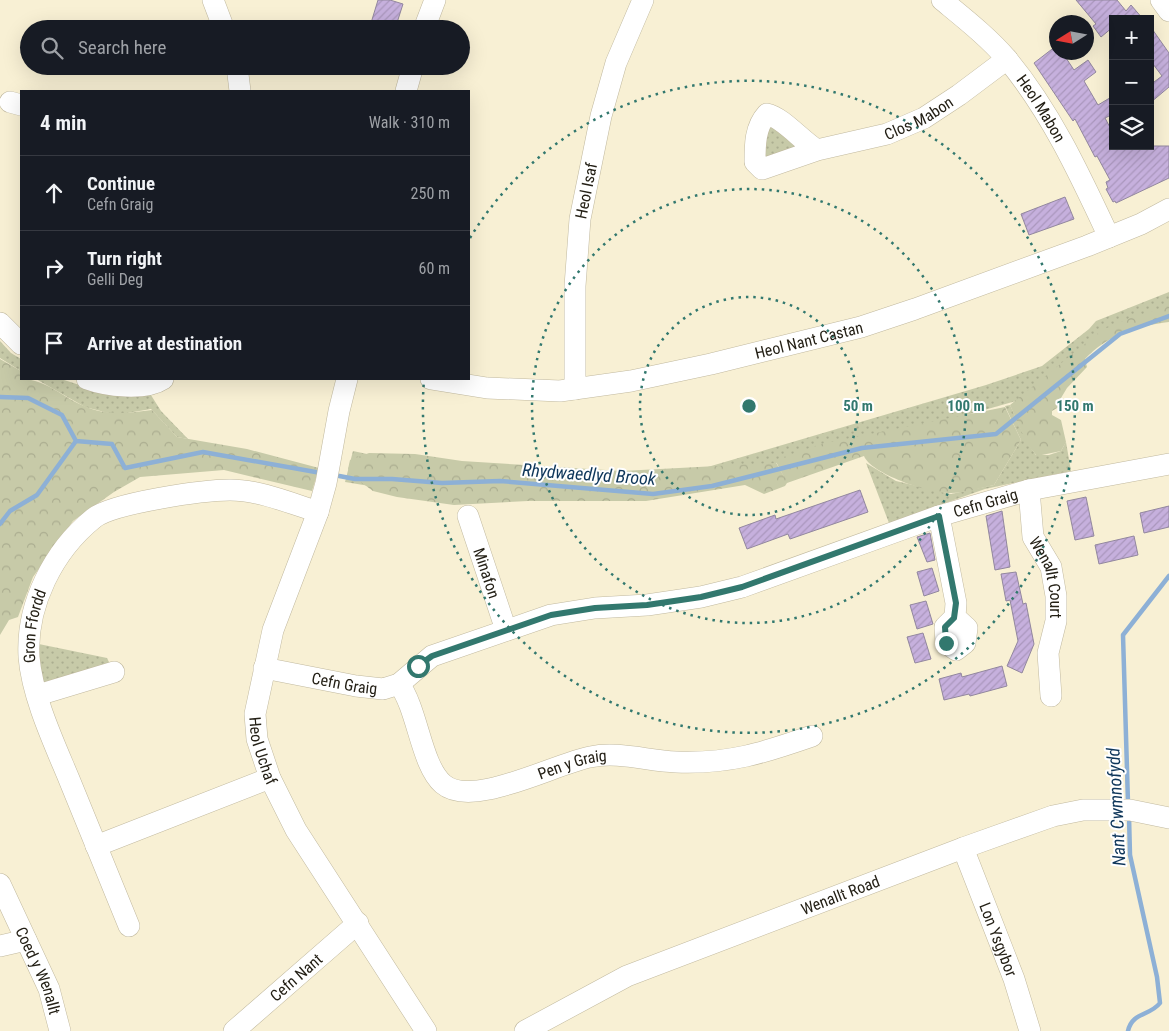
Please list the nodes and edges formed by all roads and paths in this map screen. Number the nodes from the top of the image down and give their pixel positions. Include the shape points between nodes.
1 (213, 0) edge
2 (436, 0) edge
3 (643, 0) edge
4 (942, 0) edge
5 (1161, 0) edge
6 (1169, 11) edge
7 (221, 20) edge
8 (428, 20) edge
9 (1007, 59) junction
10 (238, 75) edge
11 (410, 75) edge
12 (240, 90) edge
13 (406, 90) edge
14 (817, 150) dead end
15 (1169, 209) edge
16 (1109, 237) junction
17 (0, 323) edge
18 (20, 343) edge
19 (90, 380) edge
20 (160, 380) edge
21 (348, 380) edge
22 (437, 380) edge
23 (576, 390) junction
24 (1169, 464) edge
25 (1029, 490) junction
26 (318, 512) junction
27 (468, 516) dead end
28 (939, 516) junction
29 (954, 618) dead end
30 (506, 630) junction
31 (264, 668) junction
32 (114, 672) dead end
33 (399, 684) junction
34 (38, 694) junction
35 (1051, 696) dead end
36 (812, 736) dead end
37 (270, 778) junction
38 (1169, 818) edge
39 (96, 846) junction
40 (963, 848) junction
41 (0, 884) edge
42 (358, 923) junction
43 (129, 926) dead end
44 (26, 940) junction
45 (0, 946) edge
46 (60, 1031) edge
47 (234, 1031) edge
48 (426, 1031) edge
49 (525, 1031) edge
50 (1030, 1031) edge

1 - 7 street
2 - 8 street
3 - 23 street, Heol Isaf via 616,63 580,219 575,286
4 - 9 street, Heol Mabon
5 - 6 street
9 - 14 street, Clos Mabon via 924,118 887,134
9 - 16 street, Heol Mabon via 1059,135
10 - 12 street
11 - 13 street
15 - 16 street, Heol Nant Castan
16 - 23 street, Heol Nant Castan via 861,327 702,366
17 - 18 street
19 - 20 street via 114,387
21 - 26 street, Heol Uchaf
22 - 23 street, Heol Nant Castan via 487,388
24 - 25 street, Cefn Graig
25 - 28 street, Cefn Graig
25 - 35 street, Wenallt Court via 1033,536 1051,567 1056,596 1056,621 1048,654
26 - 31 street, Heol Uchaf via 273,630
26 - 34 street, Gron Ffordd via 232,490 136,503 95,517 65,549 39,590 29,642
27 - 30 street, Minafon
28 - 29 street via 956,603
28 - 30 street, Cefn Graig via 742,587 647,605 551,615
30 - 33 street, Cefn Graig via 432,656
31 - 33 street, Cefn Graig via 356,686 383,689
31 - 37 street, Heol Uchaf via 255,714 257,739
32 - 34 street
33 - 36 street, Pen y Graig via 407,694 429,762 442,783 456,792 490,789 590,757 614,755 676,762 733,760
34 - 39 street, Gron Ffordd
37 - 39 street
37 - 42 street, Heol Uchaf via 296,830
38 - 40 street, Wenallt Road via 1130,810 1083,810 1053,816
39 - 43 street, Gron Ffordd
40 - 49 street, Wenallt Road via 627,976
40 - 50 street, Lon Ysgybor via 1014,979
41 - 44 street, Coed y Wenallt
42 - 47 street, Cefn Nant
42 - 48 street, Heol Uchaf
44 - 45 street
44 - 46 street, Coed y Wenallt via 49,989

